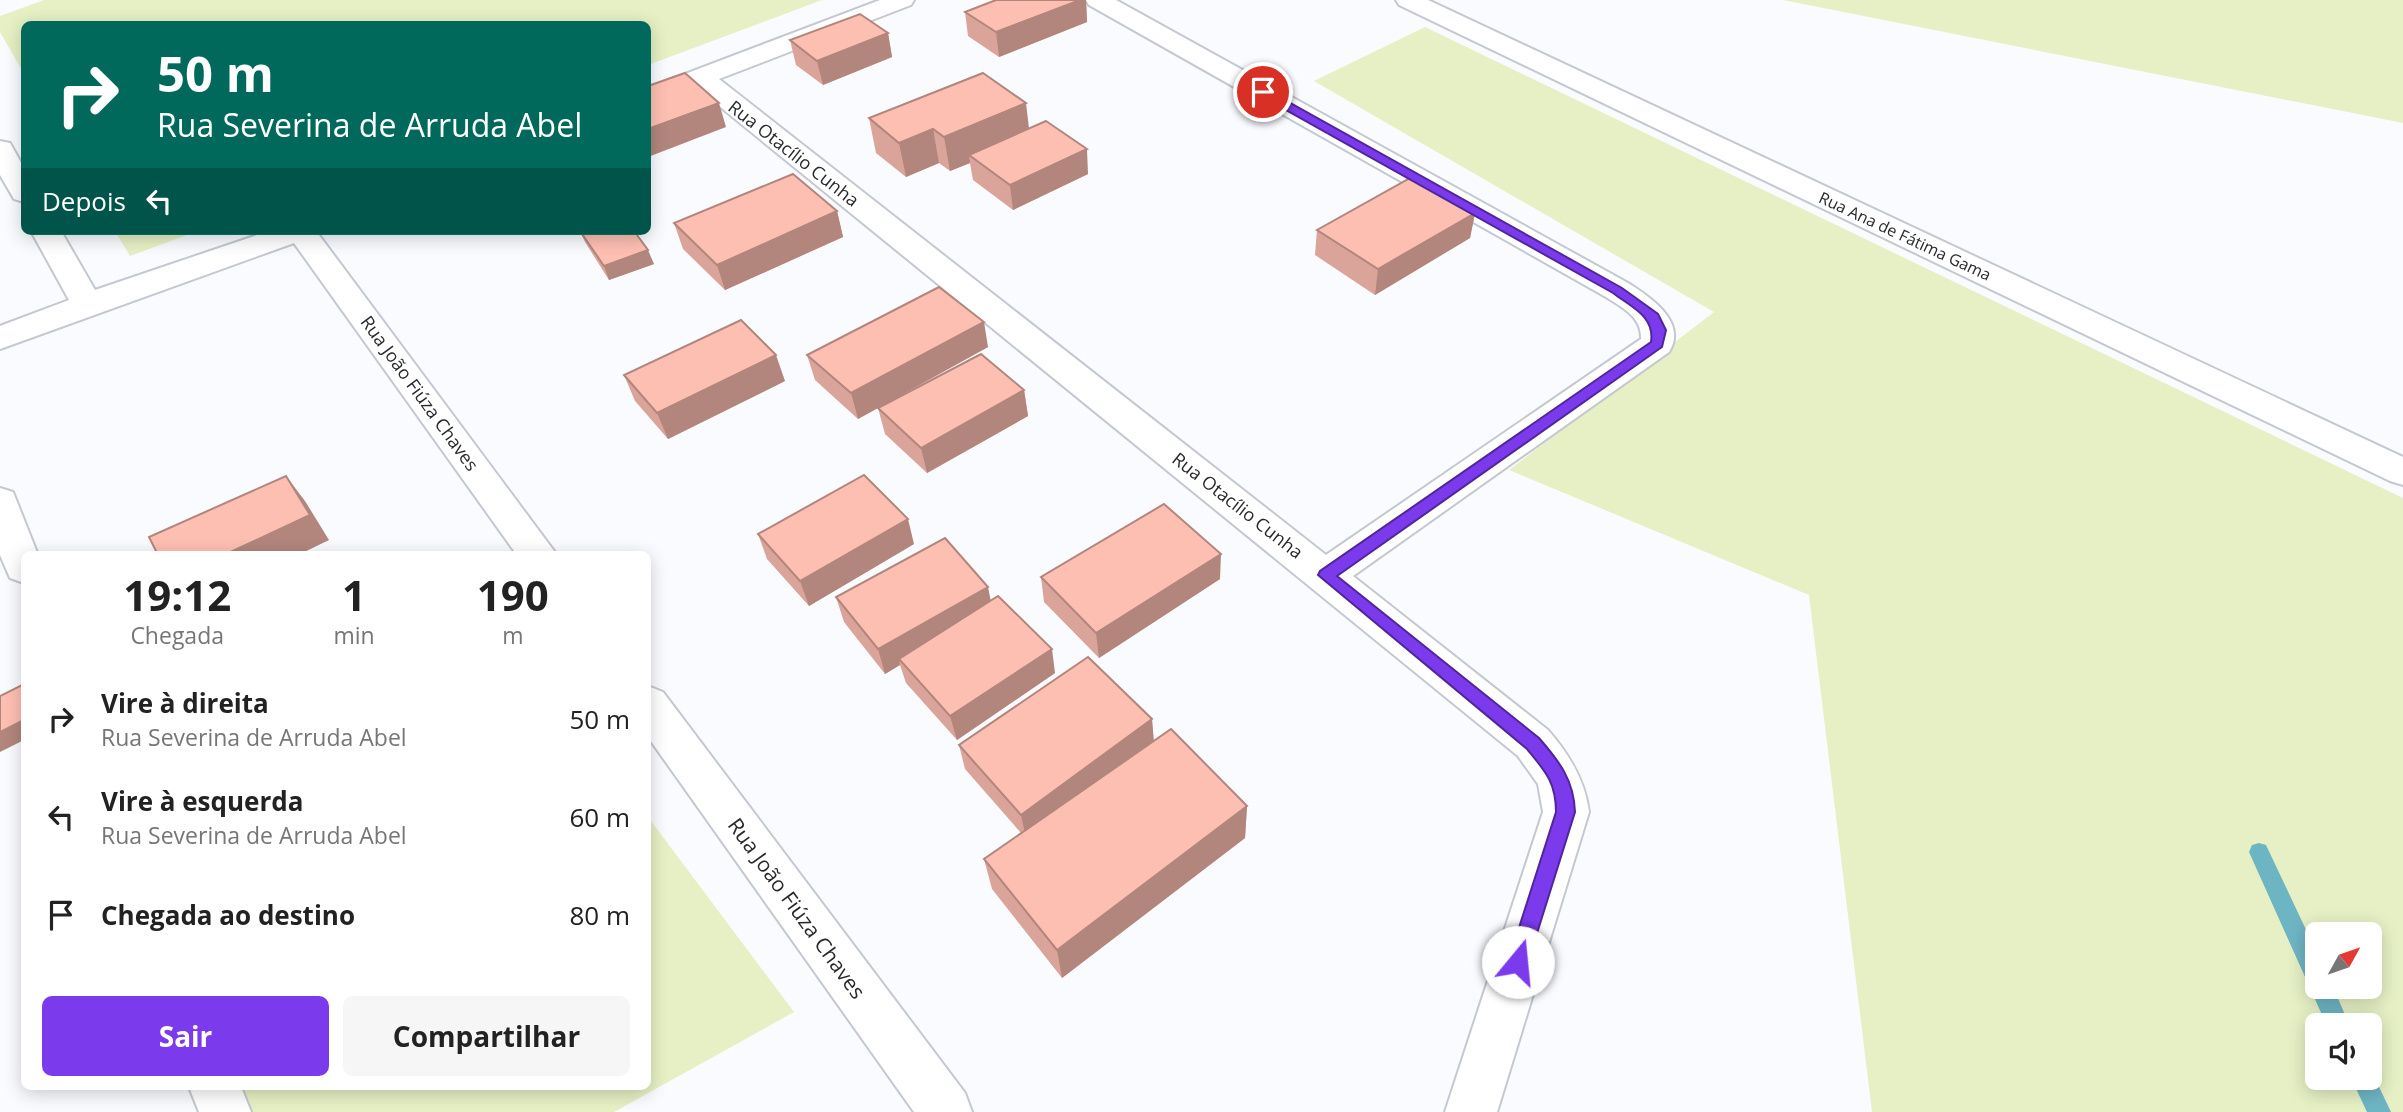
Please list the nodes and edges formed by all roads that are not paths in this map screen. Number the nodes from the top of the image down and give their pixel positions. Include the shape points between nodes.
1 (902, 0) edge
2 (1098, 0) edge
3 (1408, 0) edge
4 (700, 77) junction
5 (651, 96) edge
6 (0, 149) edge
7 (21, 188) edge
8 (48, 235) edge
9 (288, 235) edge
10 (303, 235) edge
11 (87, 304) junction
12 (0, 338) edge
13 (2403, 472) edge
14 (0, 502) edge
15 (535, 551) edge
16 (21, 560) edge
17 (1326, 575) junction
18 (651, 708) edge
19 (216, 1090) edge
20 (225, 1112) edge
21 (946, 1112) edge
22 (1471, 1112) edge

1 - 4 street
2 - 17 street via 1617,290 1653,317 1660,330 1657,344
3 - 13 street, Rua Ana de Fátima Gama
4 - 5 street
4 - 17 street, Rua Otacílio Cunha
6 - 7 street
8 - 11 street
9 - 11 street
10 - 15 street, Rua João Fiúza Chaves
11 - 12 street
14 - 16 street
17 - 22 street, Rua Otacílio Cunha via 1533,743 1556,770 1565,793 1566,812
18 - 21 street, Rua João Fiúza Chaves
19 - 20 street

